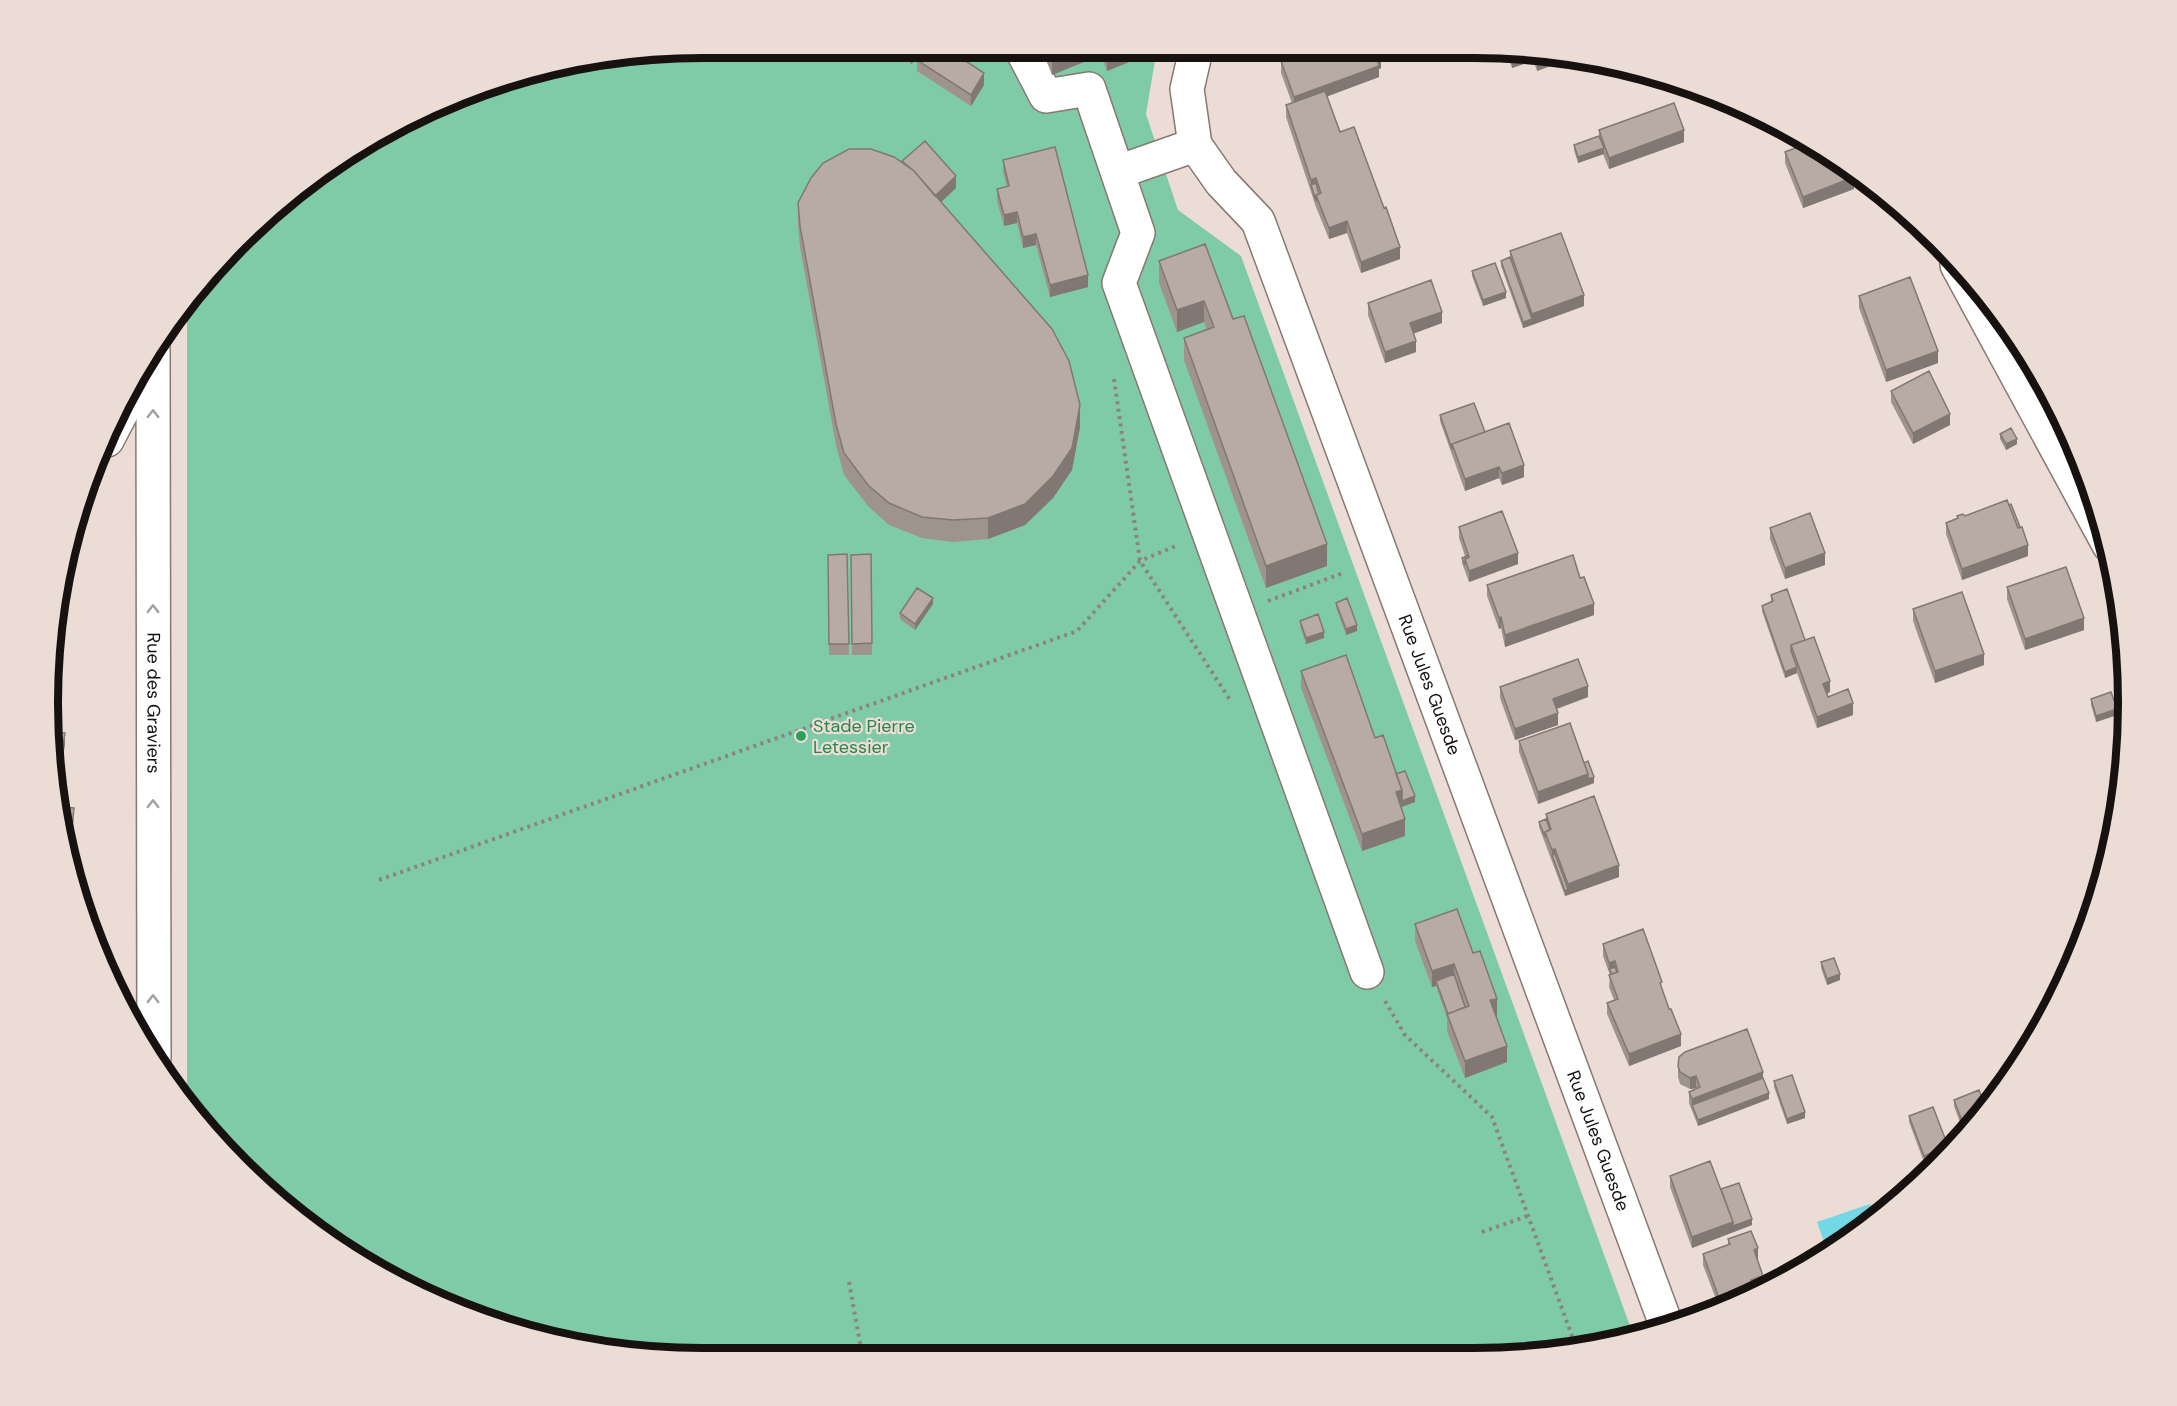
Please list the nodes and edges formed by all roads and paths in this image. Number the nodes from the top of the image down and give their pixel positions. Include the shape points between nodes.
1 (1026, 58) edge
2 (1194, 58) edge
3 (1195, 146) junction
4 (1118, 172) junction
5 (1975, 299) edge
6 (153, 368) edge
7 (1114, 375) dead end
8 (2086, 503) edge
9 (1209, 532) junction
10 (1140, 561) junction
11 (1343, 573) dead end
12 (1238, 612) junction
13 (1236, 709) dead end
14 (379, 880) dead end
15 (1367, 972) joint
16 (153, 1038) edge
17 (1528, 1216) junction
18 (1482, 1232) dead end
19 (849, 1282) dead end
20 (1664, 1319) edge
21 (1573, 1339) edge
22 (861, 1348) edge

1 - 4 street via 1046,96 1089,89
2 - 3 street, Rue Jules Guesde via 1187,89
3 - 4 street
3 - 20 street, Rue Jules Guesde via 1221,182 1258,221
4 - 9 street via 1138,233 1119,283
5 - 8 street
16 -> 6 street, Rue des Graviers
7 - 10 path
9 - 10 path
9 - 12 street
10 - 13 path
10 - 14 path via 1077,631
11 - 12 path
12 - 15 street
15 - 17 path via 1406,1035 1492,1117
17 - 18 path
17 - 21 path
19 - 22 path

